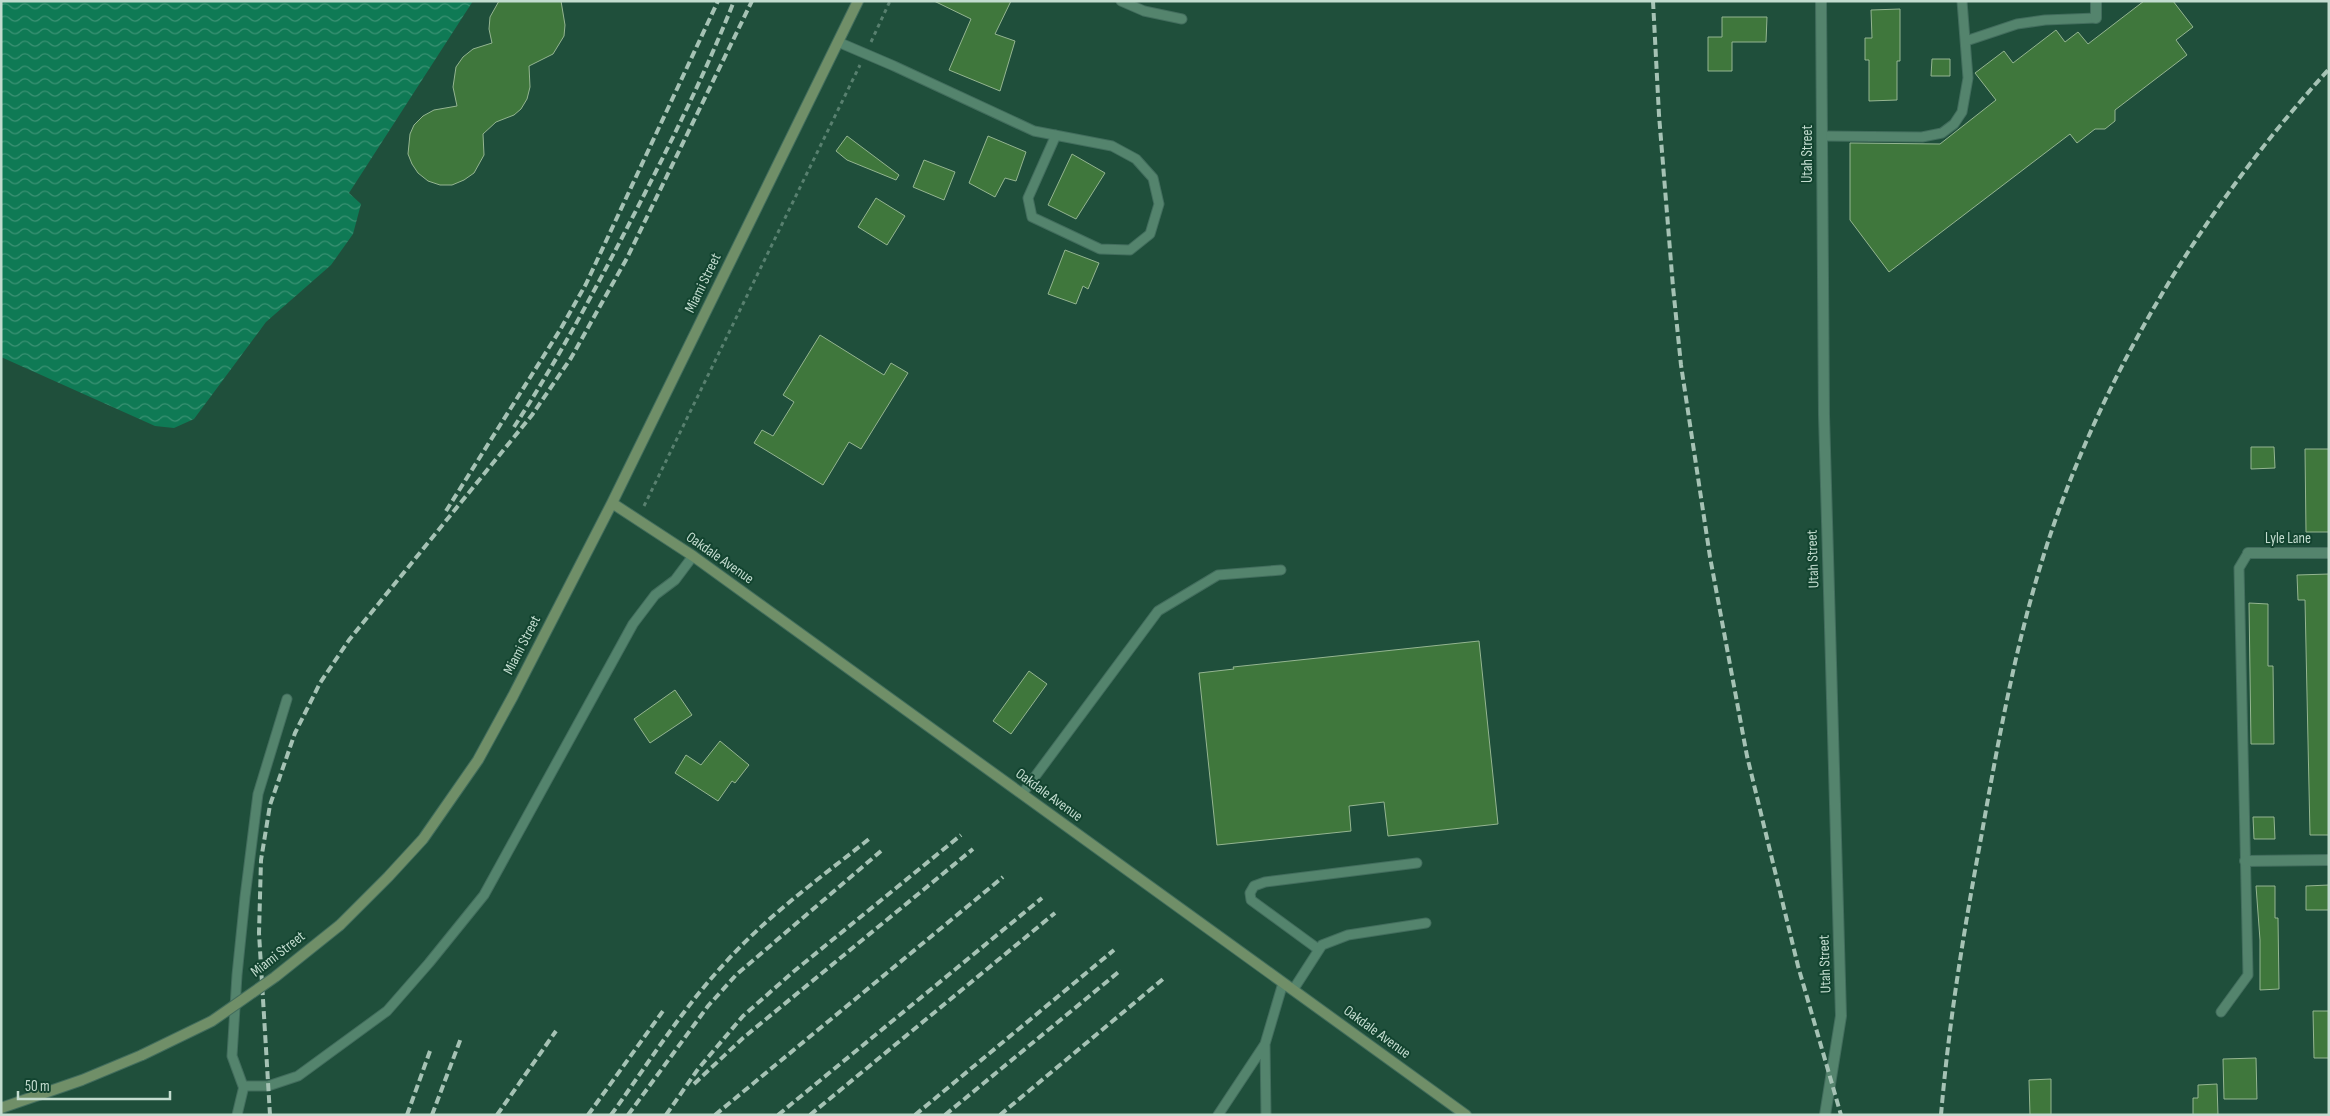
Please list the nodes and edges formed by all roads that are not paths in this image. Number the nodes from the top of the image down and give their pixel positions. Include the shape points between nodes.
1 (858, 1) edge
2 (1121, 1) edge
3 (1821, 1) edge
4 (1962, 1) edge
5 (2096, 1) edge
6 (2096, 18) joint
7 (1182, 19) dead end
8 (1966, 41) junction
9 (838, 42) junction
10 (1056, 134) junction
11 (1822, 136) junction
12 (612, 503) junction
13 (2248, 553) joint
14 (2329, 553) edge
15 (693, 556) junction
16 (1281, 570) dead end
17 (287, 699) dead end
18 (1022, 794) junction
19 (2329, 860) edge
20 (2246, 861) junction
21 (1417, 863) dead end
22 (1426, 923) dead end
23 (1318, 949) junction
24 (1283, 983) junction
25 (1293, 990) junction
26 (2221, 1012) dead end
27 (1266, 1044) junction
28 (244, 1086) junction
29 (1, 1108) edge
30 (237, 1115) edge
31 (1218, 1115) edge
32 (1266, 1115) edge
33 (1466, 1115) edge
34 (1825, 1115) edge

1 - 9 main road, Miami Street
2 - 7 lane via 1144,11
3 - 11 street, Utah Street
4 - 8 lane
5 - 6 street
6 - 8 lane via 2017,24
8 - 11 lane via 1966,97 1962,112 1942,133
9 - 10 lane via 1034,132
9 - 12 main road, Miami Street
10 - 10 lane via 1112,146 1136,159 1153,178 1159,204 1150,234 1130,250 1100,249 1032,217 1028,198
11 - 34 street, Utah Street via 1824,415 1841,1016
12 - 15 main road, Oakdale Avenue
12 - 29 main road, Miami Street, bridge via 478,760 422,838 340,925 275,977 212,1021 82,1080
13 - 14 street, Lyle Lane
13 - 20 lane via 2239,568
15 - 18 main road, Oakdale Avenue
15 - 28 lane via 675,580 655,595 633,624 484,895 429,963 387,1011 298,1076 268,1086
16 - 18 lane via 1218,575 1158,611
17 - 28 lane via 258,794 244,907 232,1056
18 - 24 main road, Oakdale Avenue
19 - 20 street
20 - 26 lane via 2248,975
21 - 23 lane via 1254,886 1251,900
22 - 23 lane via 1348,935
23 - 25 lane
24 - 25 main road, Oakdale Avenue
24 - 27 lane
25 - 33 main road, Oakdale Avenue
27 - 31 lane
27 - 32 lane
28 - 30 lane

